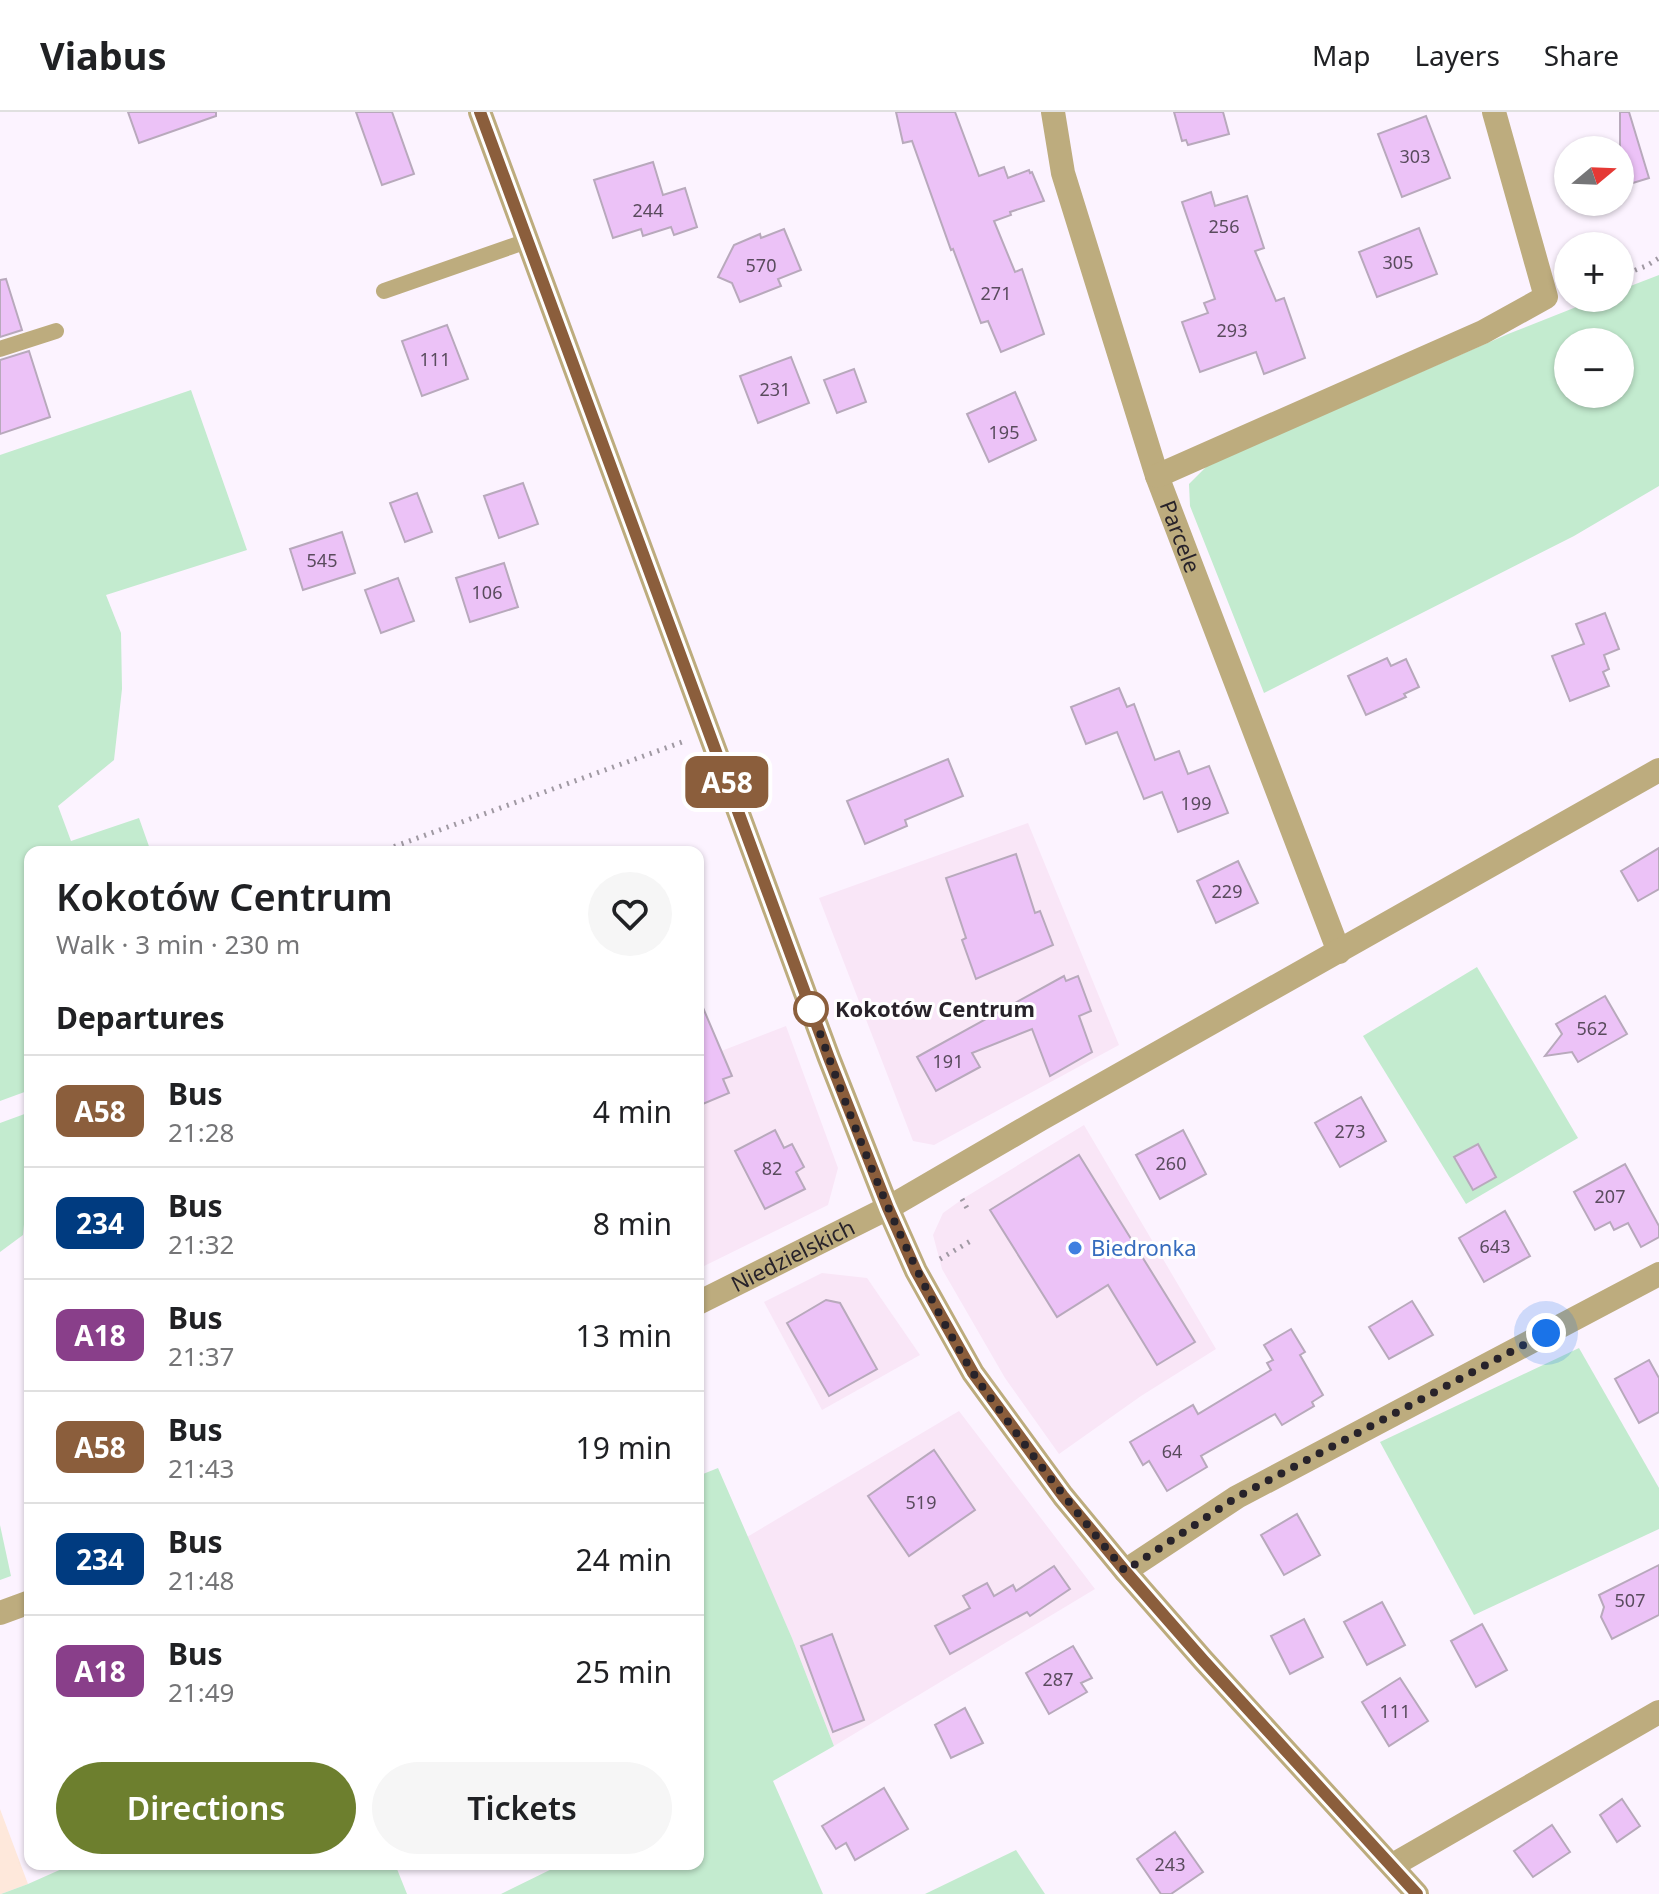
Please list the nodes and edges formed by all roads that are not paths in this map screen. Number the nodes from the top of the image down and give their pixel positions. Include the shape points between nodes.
1 (480, 112) edge
2 (1053, 112) edge
3 (1494, 112) edge
4 (527, 241) junction
5 (384, 291) dead end
6 (56, 331) dead end
7 (0, 349) edge
8 (1157, 476) junction
9 (1659, 770) edge
10 (1339, 952) junction
11 (888, 1208) junction
12 (1659, 1274) edge
13 (704, 1300) edge
14 (1125, 1571) junction
15 (24, 1604) edge
16 (0, 1613) edge
17 (1659, 1712) edge
18 (1393, 1865) junction
19 (1417, 1894) edge

1 - 4 street
2 - 8 street, Parcele via 1063,173
3 - 8 street via 1546,297 1483,332
4 - 5 lane
4 - 11 street
6 - 7 lane
8 - 10 street, Parcele
9 - 10 street, Niedzielskich
10 - 11 street, Niedzielskich
11 - 13 street, Niedzielskich
11 - 14 street via 973,1373
12 - 14 street via 1237,1497
14 - 18 street
15 - 16 street
17 - 18 street
18 - 19 street

